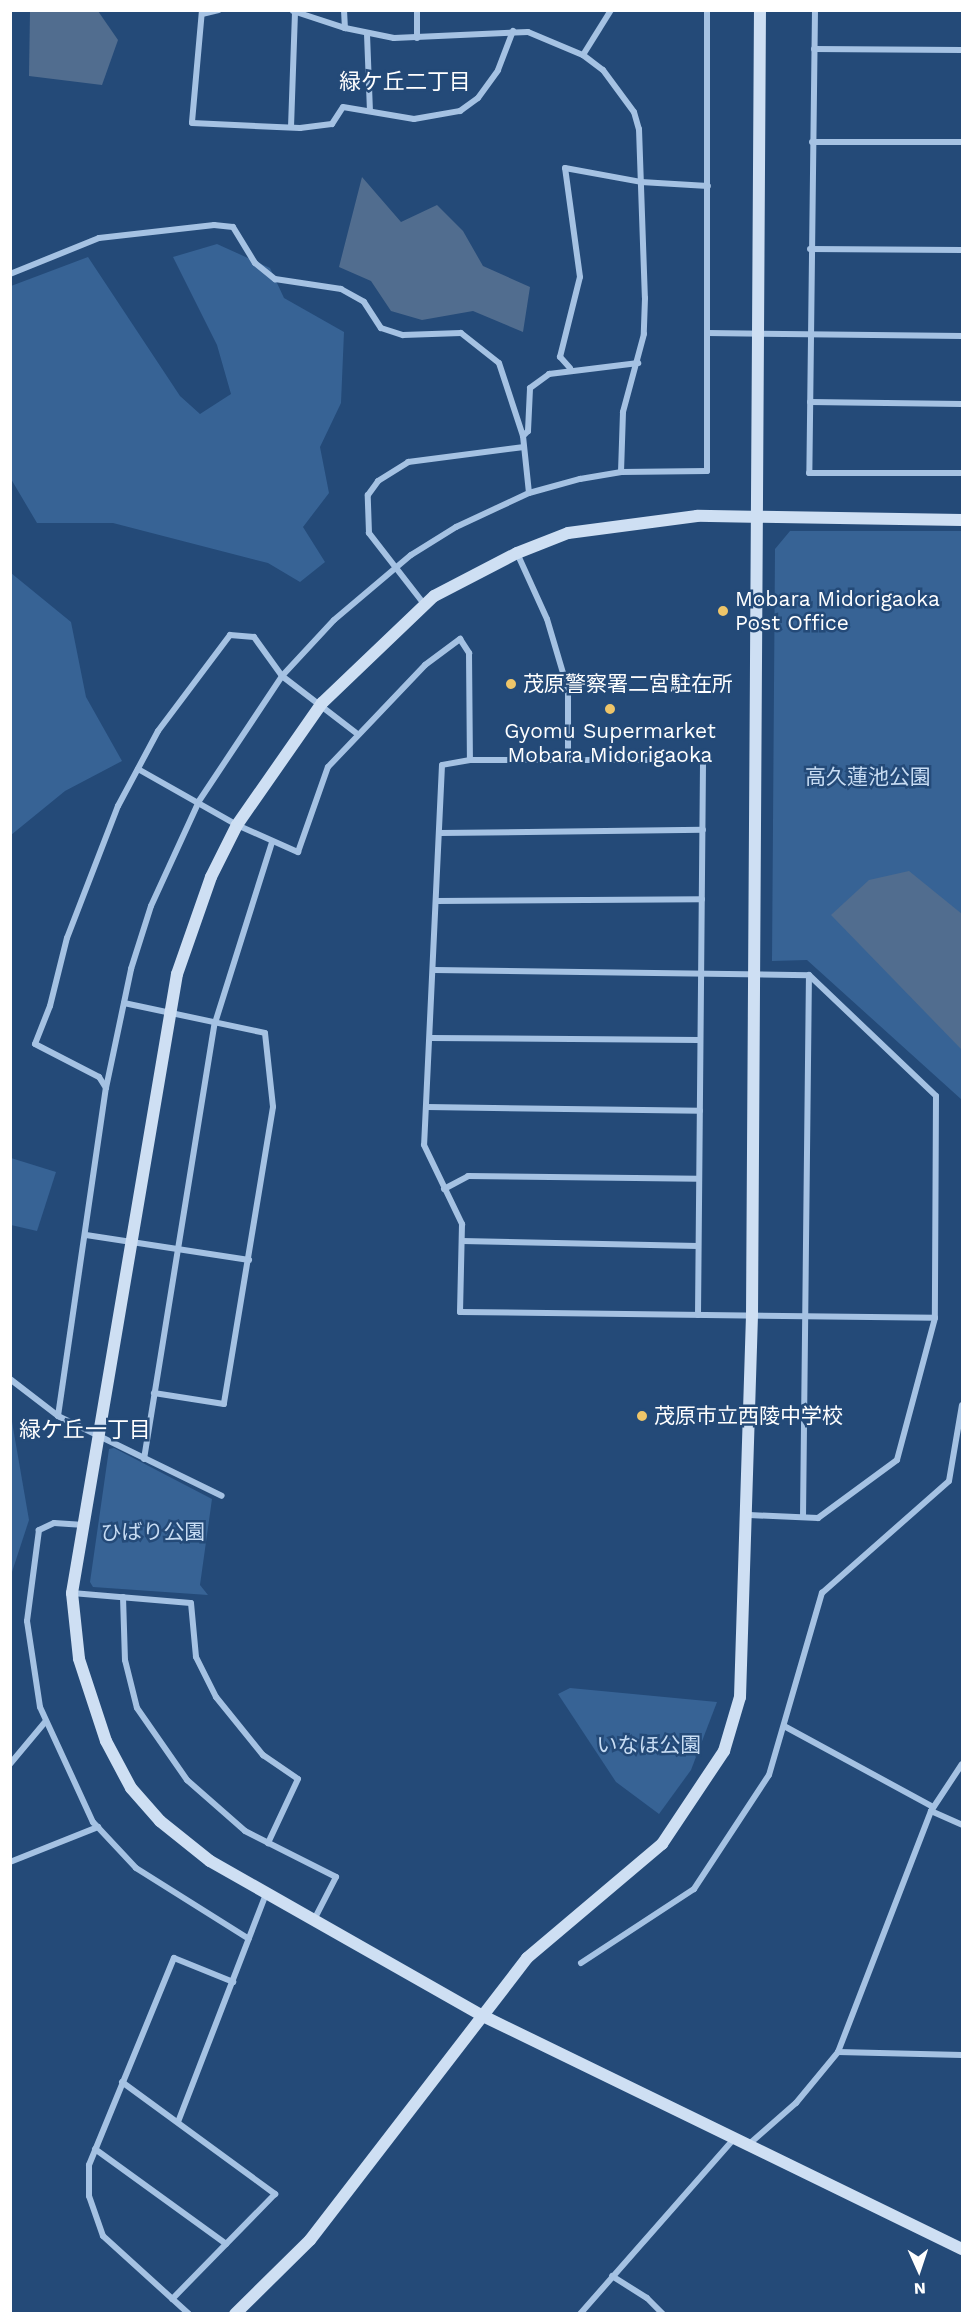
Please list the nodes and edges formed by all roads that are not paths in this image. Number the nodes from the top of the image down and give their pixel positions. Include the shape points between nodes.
1 (219, 10) edge
2 (344, 10) edge
3 (417, 10) edge
4 (611, 10) edge
5 (707, 10) edge
6 (760, 10) edge
7 (815, 10) edge
8 (294, 11) edge
9 (202, 12) edge
10 (345, 28) junction
11 (513, 31) junction
12 (367, 34) junction
13 (417, 38) junction
14 (814, 49) junction
15 (963, 50) edge
16 (584, 55) junction
17 (370, 111) junction
18 (291, 127) junction
19 (812, 141) junction
20 (963, 142) edge
21 (641, 182) junction
22 (708, 186) junction
23 (810, 249) junction
24 (963, 250) edge
25 (10, 274) edge
26 (706, 333) junction
27 (759, 334) junction
28 (811, 334) junction
29 (963, 336) edge
30 (638, 363) junction
31 (570, 368) junction
32 (810, 402) junction
33 (963, 404) edge
34 (523, 436) junction
35 (524, 447) junction
36 (621, 472) junction
37 (963, 473) edge
38 (529, 493) junction
39 (758, 519) junction
40 (963, 520) edge
41 (517, 553) junction
42 (396, 568) junction
43 (423, 604) junction
44 (282, 676) junction
45 (322, 703) junction
46 (356, 733) junction
47 (470, 760) junction
48 (568, 760) junction
49 (666, 760) dead end
50 (703, 765) dead end
51 (138, 769) junction
52 (199, 801) junction
53 (237, 825) junction
54 (702, 830) junction
55 (440, 833) junction
56 (272, 842) junction
57 (702, 899) junction
58 (436, 901) junction
59 (434, 970) junction
60 (755, 973) junction
61 (702, 974) junction
62 (808, 975) junction
63 (123, 1003) junction
64 (167, 1013) junction
65 (215, 1023) junction
66 (430, 1038) junction
67 (699, 1040) junction
68 (106, 1088) junction
69 (427, 1107) junction
70 (700, 1111) junction
71 (698, 1179) junction
72 (444, 1189) junction
73 (86, 1235) junction
74 (462, 1241) junction
75 (132, 1242) junction
76 (698, 1246) junction
77 (178, 1249) junction
78 (249, 1260) junction
79 (698, 1315) junction
80 (752, 1316) junction
81 (805, 1318) junction
82 (935, 1318) junction
83 (10, 1379) edge
84 (154, 1394) junction
85 (963, 1405) edge
86 (58, 1416) junction
87 (101, 1436) junction
88 (144, 1459) junction
89 (222, 1496) dead end
90 (749, 1515) junction
91 (803, 1517) junction
92 (84, 1525) junction
93 (72, 1593) junction
94 (123, 1597) junction
95 (46, 1721) junction
96 (783, 1726) junction
97 (10, 1764) edge
98 (963, 1764) edge
99 (932, 1809) junction
100 (963, 1825) edge
101 (98, 1827) junction
102 (268, 1843) junction
103 (10, 1862) edge
104 (265, 1896) junction
105 (313, 1923) junction
106 (249, 1939) junction
107 (581, 1964) dead end
108 (233, 1982) junction
109 (481, 2015) junction
110 (838, 2052) junction
111 (963, 2055) edge
112 (122, 2082) junction
113 (178, 2122) junction
114 (734, 2138) junction
115 (747, 2145) junction
116 (95, 2149) junction
117 (226, 2244) junction
118 (963, 2249) edge
119 (612, 2276) junction
120 (172, 2299) junction
121 (189, 2313) edge
122 (235, 2313) edge
123 (580, 2313) edge
124 (663, 2313) edge

1 - 9 street
2 - 10 street
3 - 13 street
4 - 16 street
5 - 22 street
6 - 27 street
7 - 14 street
8 - 10 street
8 - 18 street
9 - 18 street via 192,123
10 - 12 street
11 - 13 street
11 - 16 street via 528,32
11 - 17 street via 498,70 478,98 460,111 414,120
12 - 13 street
12 - 17 street
14 - 15 street
14 - 19 street
16 - 21 street via 603,70 634,112 639,129
17 - 18 street via 343,107 332,124
19 - 20 street
19 - 23 street
21 - 22 street
21 - 30 street via 645,298
21 - 31 street via 565,168 580,277 560,357
22 - 26 street
23 - 24 street
23 - 28 street
25 - 34 street via 99,238 214,225 233,227 255,263 275,279 341,289 364,302 381,328 403,334 461,333 499,363
26 - 27 street
26 - 36 street via 707,471
27 - 28 street
27 - 39 street
28 - 29 street
28 - 32 street
30 - 31 street
30 - 36 street via 623,412
31 - 34 street via 549,374 530,388 528,431
32 - 33 street
32 - 37 street via 809,472
34 - 35 street
35 - 38 street
35 - 42 street via 420,460 378,481 368,495 366,520 369,533
36 - 38 street
38 - 42 street via 456,527
39 - 40 street
39 - 41 street via 697,516 631,522 568,533
39 - 60 street
41 - 43 street
41 - 48 street via 547,619 568,690
42 - 43 street
42 - 44 street via 334,620
43 - 45 street
44 - 45 street
44 - 51 street via 254,637 230,635 158,731
44 - 52 street
45 - 46 street
45 - 53 street
46 - 47 street via 425,665 460,639 468,653
46 - 56 street via 328,767 297,852
47 - 48 street
47 - 55 street via 442,765
48 - 49 street
50 - 54 street
51 - 52 street
51 - 68 street via 118,806 67,938 50,1006 34,1044 99,1077
52 - 53 street
52 - 63 street via 151,906
53 - 56 street
53 - 64 street via 193,924
54 - 55 street
54 - 57 street
55 - 58 street
56 - 65 street
57 - 58 street
57 - 61 street
58 - 59 street
59 - 61 street
59 - 66 street
60 - 61 street
60 - 62 street
60 - 80 street
61 - 67 street
62 - 81 street
62 - 82 street via 936,1096
63 - 64 street
63 - 68 street
64 - 65 street
64 - 75 street
65 - 77 street
65 - 78 street via 265,1033 273,1107
66 - 67 street
66 - 69 street
67 - 70 street
68 - 73 street
69 - 70 street
69 - 72 street via 424,1144
70 - 71 street
71 - 72 street via 468,1176
71 - 76 street
72 - 74 street via 462,1224
73 - 75 street
73 - 86 street
74 - 76 street
74 - 79 street via 460,1312
75 - 77 street
75 - 87 street
76 - 79 street
77 - 78 street
77 - 84 street
78 - 84 street via 224,1404
79 - 80 street
80 - 81 street
80 - 90 street
81 - 82 street
81 - 91 street
82 - 91 street via 897,1460 818,1518
83 - 86 street
84 - 88 street
85 - 96 street via 949,1481 822,1593
86 - 87 street
87 - 88 street
87 - 92 street
88 - 89 street
90 - 91 street
90 - 109 street via 743,1677 734,1724 716,1766 662,1844 527,1958
92 - 93 street
92 - 95 street via 54,1523 39,1530 32,1565 27,1621
93 - 94 street
93 - 104 street via 79,1659 92,1708 132,1788 160,1821 201,1855
94 - 102 street via 125,1660 137,1708 187,1780 245,1830
94 - 102 street via 190,1603 196,1657 216,1697 263,1755 298,1779
95 - 97 street
95 - 101 street
96 - 99 street
96 - 107 street via 769,1775 694,1889
98 - 99 street
99 - 100 street
99 - 110 street
101 - 103 street
101 - 106 street via 135,1868
102 - 105 street via 336,1877
104 - 105 street
104 - 106 street
105 - 109 street
106 - 108 street
108 - 112 street via 174,1958
108 - 113 street
109 - 114 street
109 - 122 street via 310,2240
110 - 111 street
110 - 115 street via 796,2103
112 - 113 street
112 - 116 street
113 - 117 street via 275,2194
114 - 115 street
114 - 119 street
115 - 118 street
116 - 117 street
116 - 120 street via 88,2185 103,2236
117 - 120 street
119 - 123 street
119 - 124 street
120 - 121 street

